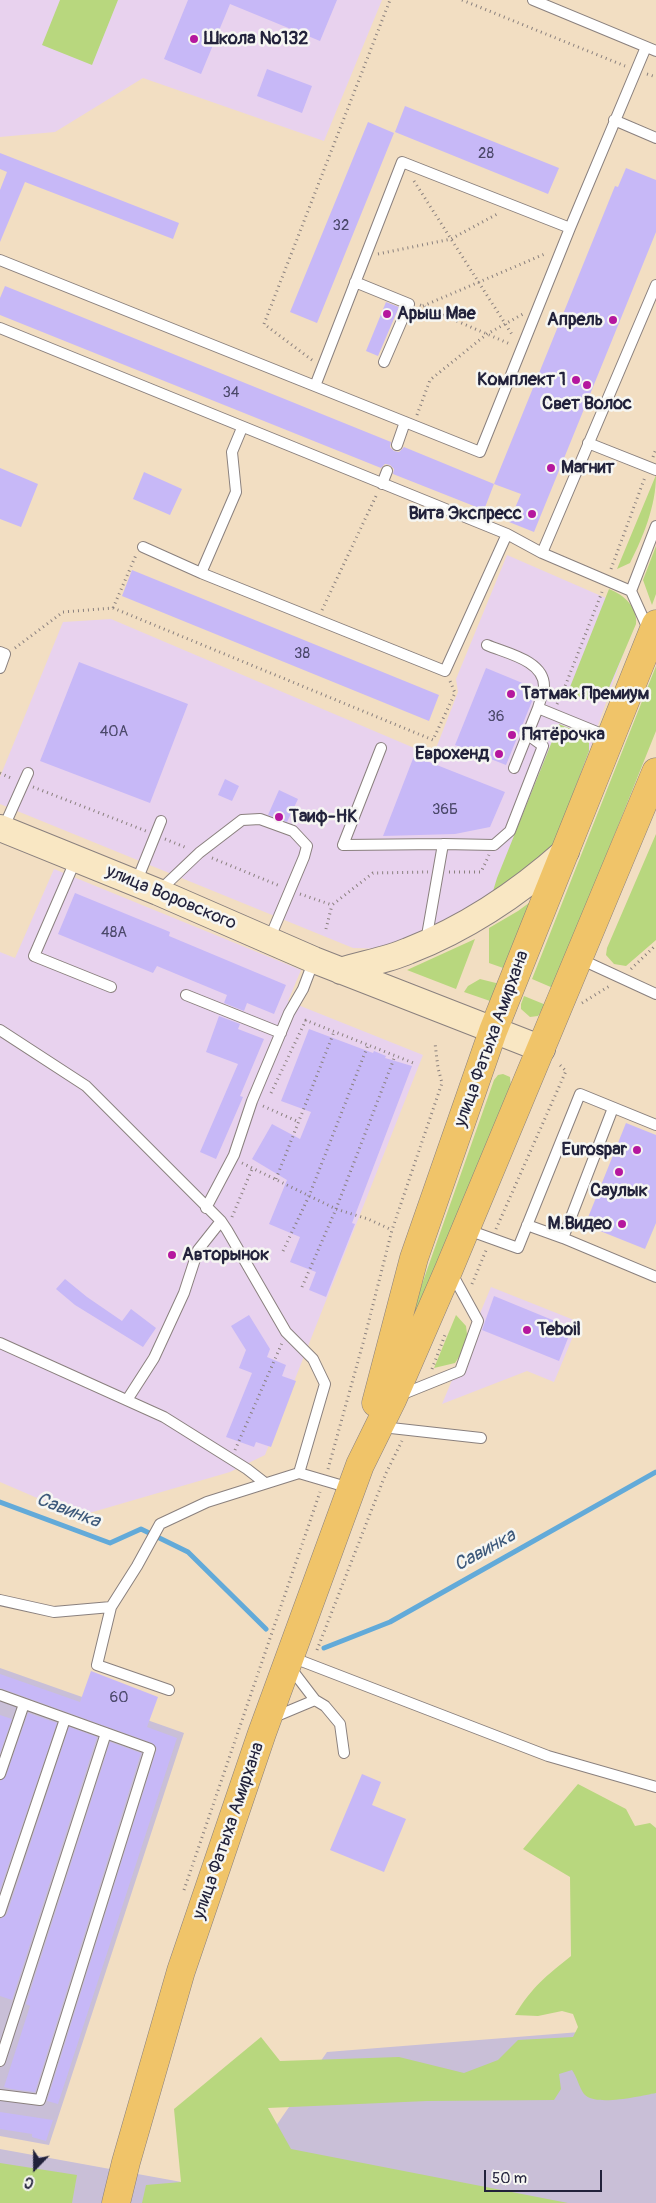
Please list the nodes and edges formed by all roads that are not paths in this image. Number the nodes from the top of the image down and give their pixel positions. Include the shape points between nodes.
1 (533, 0) edge
2 (646, 47) junction
3 (656, 51) edge
4 (614, 120) junction
5 (656, 138) edge
6 (570, 228) junction
7 (0, 260) edge
8 (355, 282) junction
9 (656, 285) edge
10 (0, 328) edge
11 (384, 362) dead end
12 (315, 386) junction
13 (409, 423) junction
14 (242, 428) junction
15 (588, 443) junction
16 (397, 444) dead end
17 (652, 469) edge
18 (387, 471) dead end
19 (382, 484) junction
20 (656, 526) edge
21 (507, 534) junction
22 (143, 547) road end
23 (542, 553) junction
24 (201, 573) junction
25 (631, 591) junction
26 (654, 630) edge
27 (487, 645) dead end
28 (3, 653) edge
29 (0, 668) edge
30 (538, 708) junction
31 (528, 735) junction
32 (611, 738) junction
33 (381, 748) dead end
34 (514, 768) dead end
35 (28, 772) dead end
36 (656, 772) edge
37 (648, 809) edge
38 (161, 821) dead end
39 (1, 828) edge
40 (443, 844) junction
41 (566, 851) junction
42 (76, 859) junction
43 (147, 888) junction
44 (270, 940) junction
45 (416, 947) junction
46 (578, 959) junction
47 (314, 960) junction
48 (341, 970) junction
49 (111, 987) dead end
50 (656, 994) edge
51 (186, 995) dead end
52 (415, 1000) junction
53 (0, 1030) edge
54 (493, 1031) junction
55 (281, 1033) junction
56 (551, 1052) junction
57 (613, 1108) junction
58 (656, 1125) edge
59 (206, 1208) junction
60 (528, 1224) junction
61 (224, 1225) junction
62 (466, 1229) junction
63 (562, 1238) junction
64 (449, 1269) junction
65 (656, 1278) edge
66 (0, 1343) edge
67 (393, 1398) junction
68 (127, 1400) junction
69 (378, 1427) junction
70 (480, 1438) dead end
71 (299, 1473) junction
72 (356, 1477) junction
73 (265, 1484) junction
74 (0, 1600) edge
75 (111, 1607) junction
76 (290, 1661) junction
77 (169, 1690) dead end
78 (0, 1695) edge
79 (315, 1700) junction
80 (24, 1704) junction
81 (65, 1719) junction
82 (267, 1720) junction
83 (106, 1733) junction
84 (344, 1753) dead end
85 (0, 1774) edge
86 (656, 1787) edge
87 (0, 1912) edge
88 (0, 2062) edge
89 (0, 2095) edge
90 (116, 2203) edge

1 - 2 lane
2 - 3 lane
2 - 4 lane
4 - 5 lane
4 - 6 lane
6 - 8 lane via 402,162
6 - 13 lane via 480,452
7 - 12 lane
8 - 11 lane via 409,304
8 - 12 lane
9 - 15 lane
10 - 14 lane
12 - 13 lane
13 - 16 lane
14 - 19 lane
14 - 24 lane via 232,452 236,492
15 - 17 lane
15 - 23 lane
18 - 19 lane
19 - 21 lane
20 - 25 lane
21 - 23 lane
21 - 24 lane via 446,671
22 - 24 lane
23 - 25 lane
25 - 26 lane
26 - 32 main road, улица Фатыха Амирхана
27 - 30 lane via 532,664 541,673 544,685
28 - 29 lane
30 - 31 lane
30 - 32 lane
31 - 34 lane
31 - 40 lane via 543,746 510,831 494,845
32 - 41 main road, улица Фатыха Амирхана
33 - 40 lane via 343,845
35 - 39 lane
36 - 37 main road, улица Фатыха Амирхана
37 - 46 main road, улица Фатыха Амирхана
38 - 43 lane via 155,835
39 - 42 street, улица Воровского
40 - 45 lane
41 - 45 street via 506,900 477,918
41 - 54 main road, улица Фатыха Амирхана
42 - 43 street, улица Воровского
42 - 49 lane via 34,956
43 - 44 street, улица Воровского
43 - 44 lane via 242,820 260,819 293,831 307,846
44 - 47 street, улица Воровского
45 - 48 street
45 - 52 street via 400,968
46 - 50 lane
46 - 56 main road, улица Фатыха Амирхана
47 - 48 street, улица Воровского
47 - 55 lane
48 - 52 street, улица Воровского
51 - 55 lane
52 - 54 street, улица Воровского
53 - 59 lane via 86,1086
54 - 56 street, улица Воровского
54 - 72 main road, улица Фатыха Амирхана via 414,1258
55 - 59 lane via 252,1101 240,1158
56 - 62 main road, улица Фатыха Амирхана
57 - 58 lane
57 - 60 lane via 580,1094
57 - 63 lane
59 - 61 lane
60 - 62 lane via 518,1248
60 - 63 lane
61 - 68 lane via 198,1250 184,1293 154,1358
61 - 71 lane via 286,1332 313,1359 325,1384
62 - 64 main road, улица Фатыха Амирхана
63 - 65 lane
64 - 67 main road, улица Фатыха Амирхана
64 - 67 lane via 478,1321 460,1371
66 - 68 lane
67 - 69 main road, улица Фатыха Амирхана
68 - 73 lane via 164,1417 247,1468
69 - 70 lane
69 - 72 main road, улица Фатыха Амирхана
71 - 72 lane via 324,1480
71 - 73 lane
72 - 76 main road, улица Фатыха Амирхана
73 - 75 lane via 207,1502 160,1524
74 - 75 lane via 54,1612
75 - 77 lane via 97,1665
76 - 79 lane
76 - 82 main road, улица Фатыха Амирхана
76 - 86 lane via 548,1756
78 - 80 lane
79 - 82 lane
79 - 84 lane via 325,1706 340,1724
80 - 81 lane
80 - 85 lane
81 - 83 lane
81 - 87 lane
82 - 90 main road, улица Фатыха Амирхана via 180,1971
83 - 88 lane
83 - 89 lane via 150,1749 40,2100

